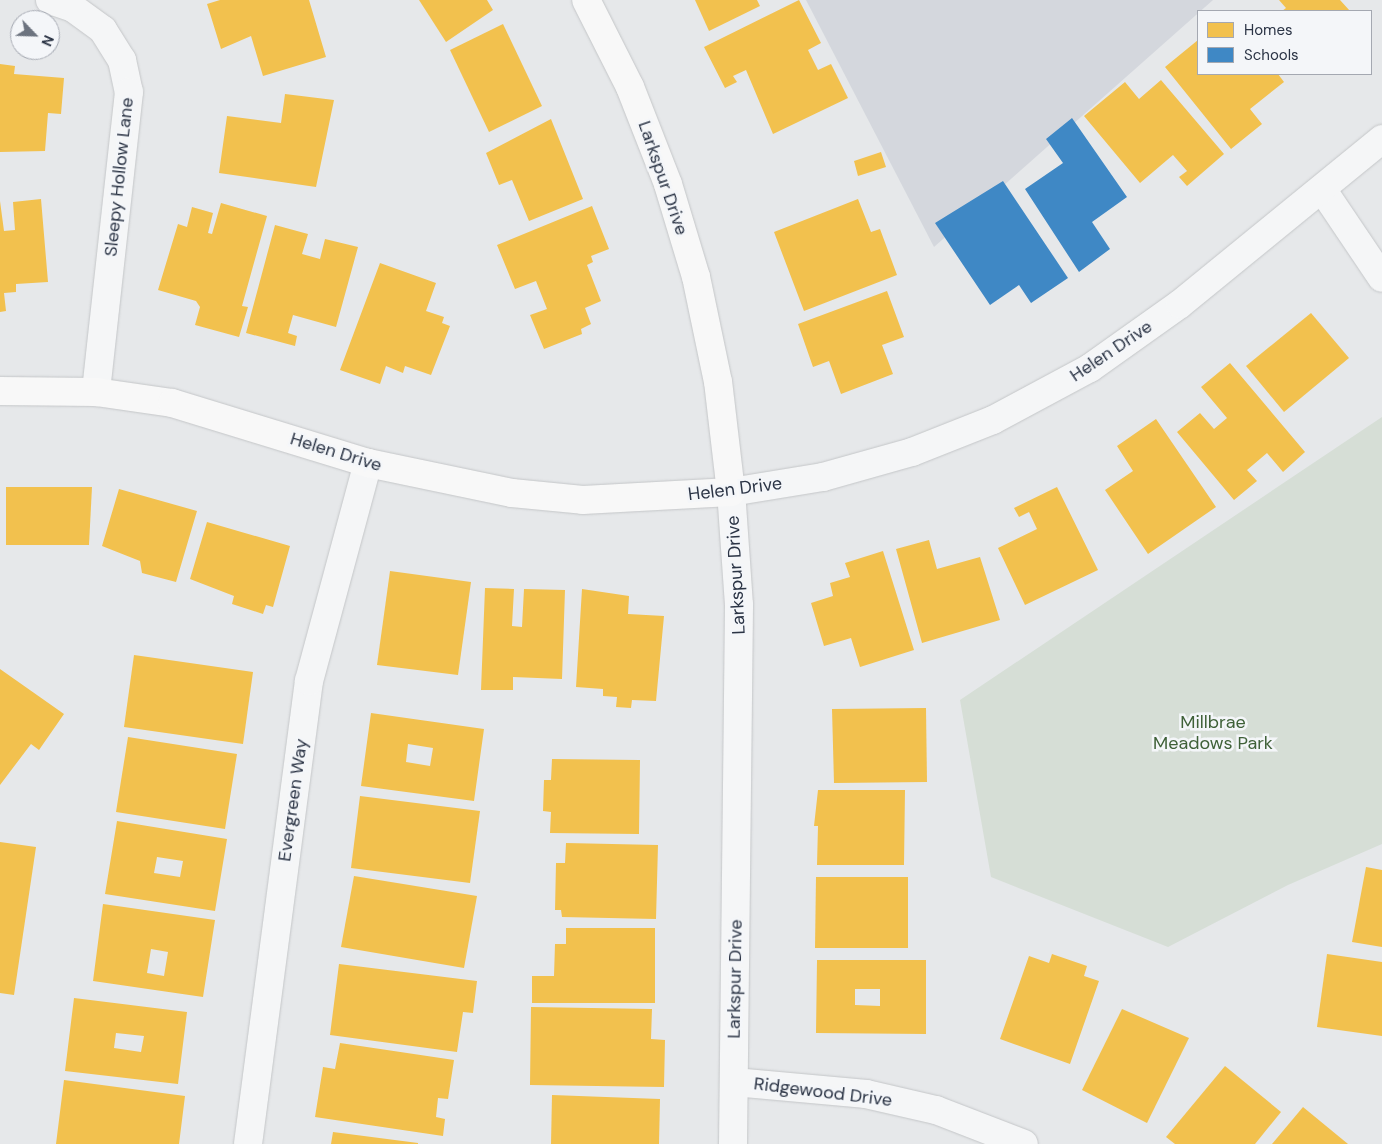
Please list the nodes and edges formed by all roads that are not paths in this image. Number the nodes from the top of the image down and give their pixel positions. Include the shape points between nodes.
1 (50, 0) edge
2 (586, 0) edge
3 (1382, 139) edge
4 (1322, 189) junction
5 (1382, 278) edge
6 (0, 391) edge
7 (96, 392) junction
8 (368, 463) junction
9 (731, 492) junction
10 (734, 1082) junction
11 (248, 1144) edge
12 (733, 1144) edge
13 (1024, 1144) edge

1 - 7 street, Sleepy Hollow Lane via 73,8 103,30 122,60 129,92
2 - 9 street, Larkspur Drive via 630,88 668,184 696,277 718,382
3 - 4 street, Helen Drive
4 - 5 street
4 - 9 street, Helen Drive via 1180,304 1090,368 992,420 912,452 823,477
6 - 7 street, Helen Drive
7 - 8 street, Helen Drive via 172,403 239,420
8 - 9 street, Helen Drive via 446,482 583,500
8 - 11 street, Evergreen Way via 309,681
9 - 10 street, Larkspur Drive via 740,605
10 - 12 street, Larkspur Drive
10 - 13 street, Ridgewood Drive via 866,1094 936,1110

